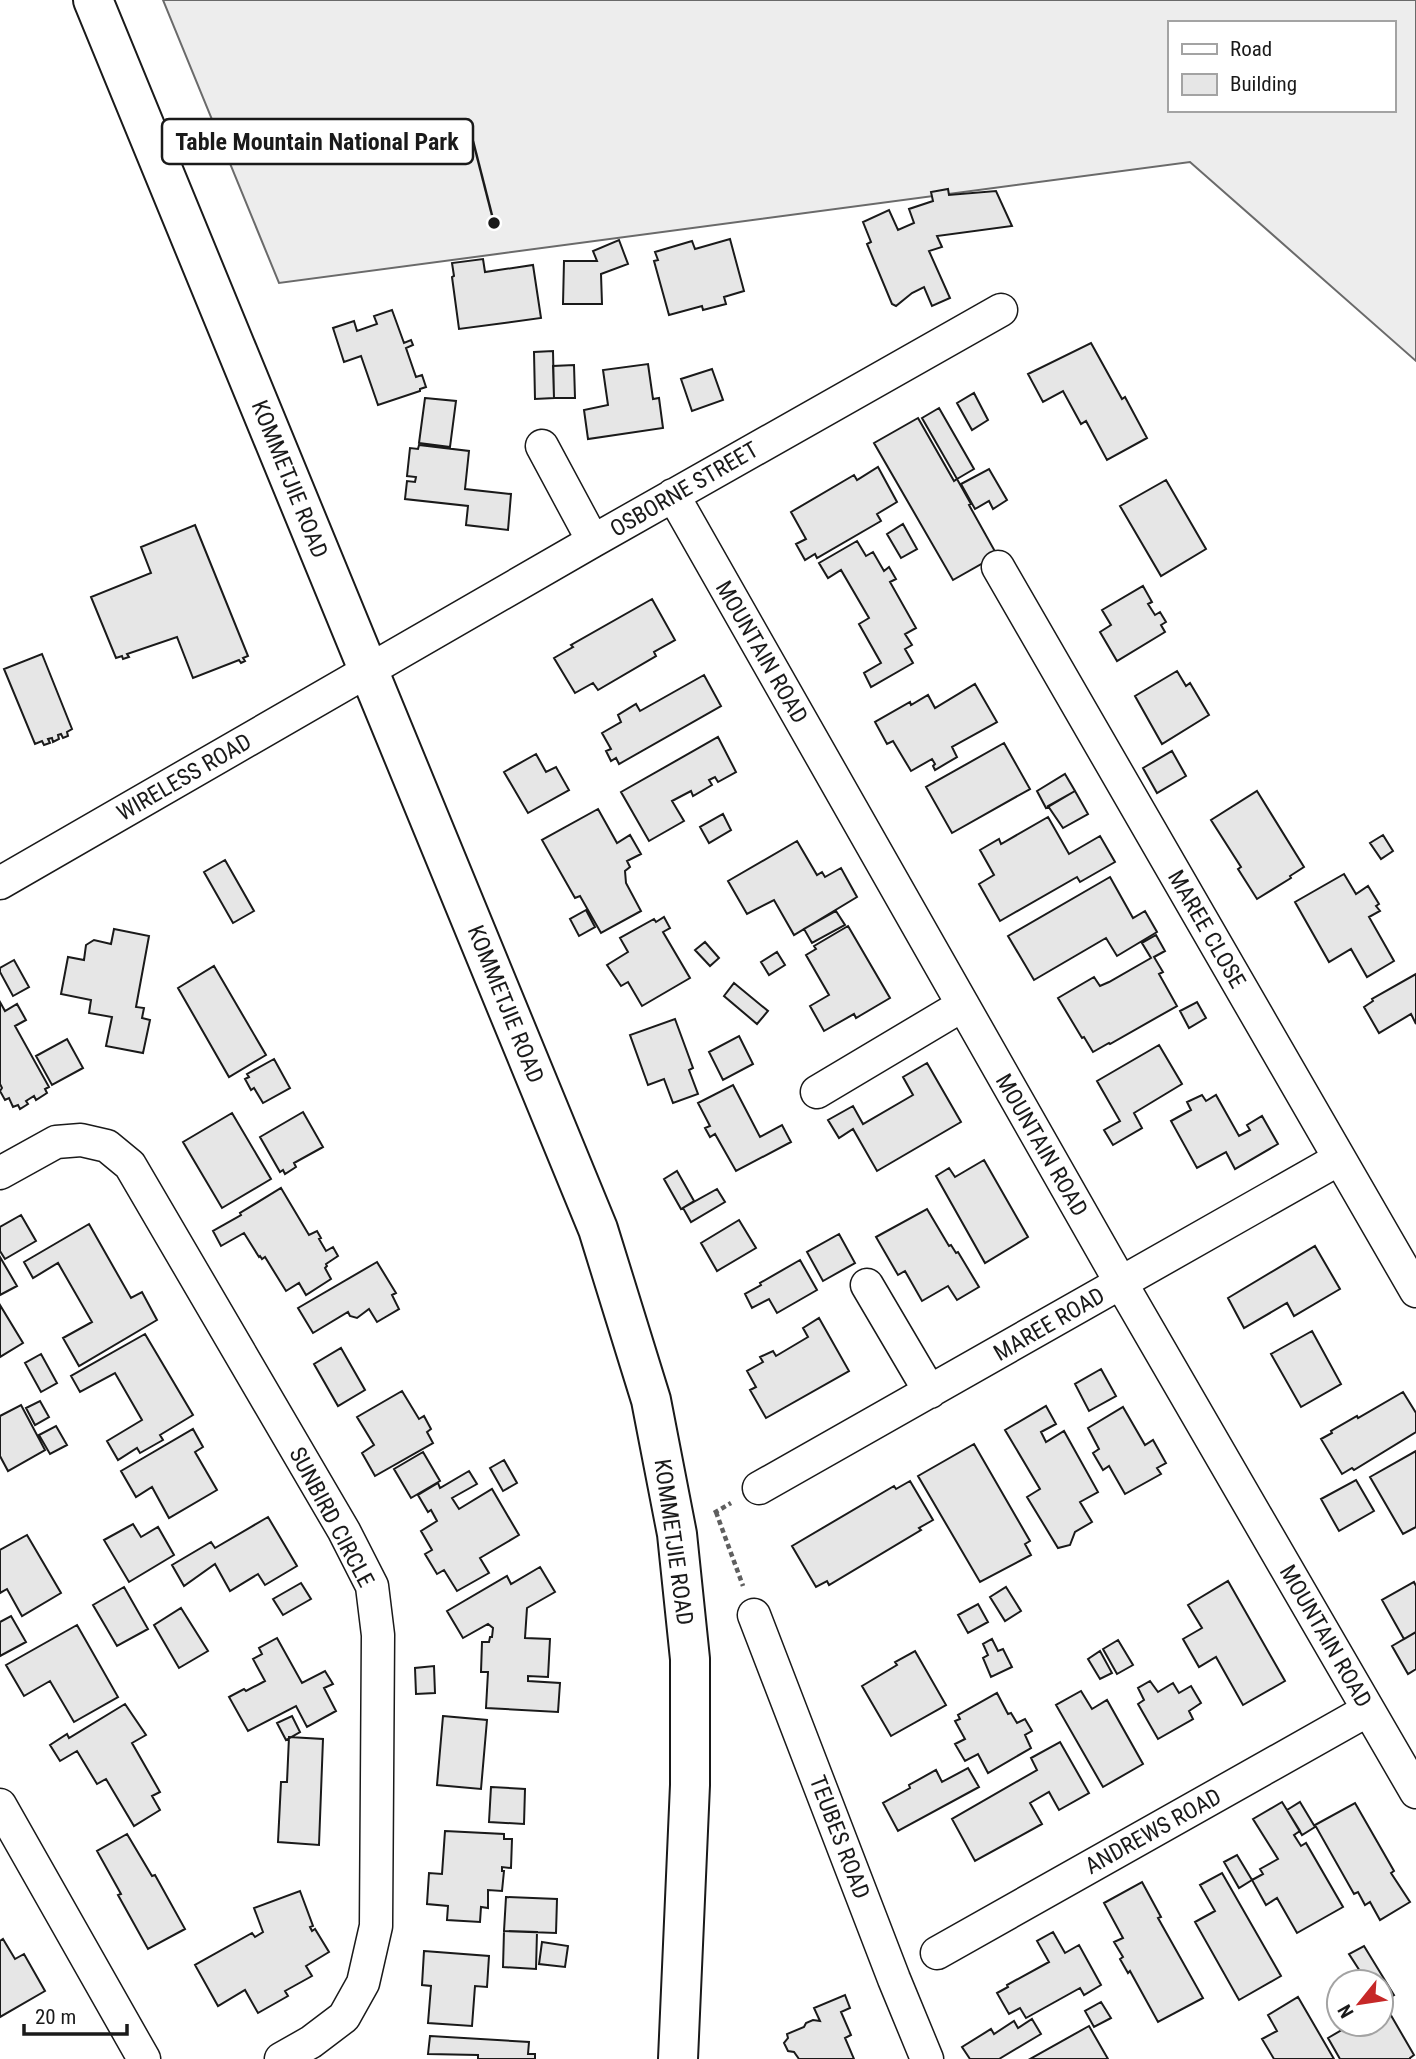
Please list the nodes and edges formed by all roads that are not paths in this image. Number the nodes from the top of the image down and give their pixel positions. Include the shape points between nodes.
1 (93, 0) edge
2 (1001, 310) dead end
3 (542, 446) dead end
4 (673, 495) junction
5 (593, 541) junction
6 (998, 567) dead end
7 (368, 670) junction
8 (0, 883) edge
9 (962, 1005) junction
10 (817, 1092) dead end
11 (1339, 1159) junction
12 (0, 1173) edge
13 (1121, 1283) junction
14 (867, 1285) dead end
15 (1416, 1291) edge
16 (930, 1392) junction
17 (759, 1488) road end
18 (754, 1615) road end
19 (1368, 1710) junction
20 (1416, 1792) edge
21 (0, 1805) edge
22 (937, 1953) dead end
23 (144, 2059) edge
24 (281, 2059) edge
25 (678, 2059) edge
26 (927, 2059) edge

1 - 7 main road, KOMMETJIE ROAD
2 - 4 street, OSBORNE STREET
3 - 5 street
4 - 5 street, OSBORNE STREET
4 - 9 street, MOUNTAIN ROAD
5 - 7 street, OSBORNE STREET
6 - 11 street, MAREE CLOSE
7 - 8 street, WIRELESS ROAD
7 - 25 main road, KOMMETJIE ROAD via 598,1229 651,1400 677,1534 690,1659 690,1785
9 - 10 street
9 - 13 street, MOUNTAIN ROAD
11 - 13 street, MAREE ROAD
11 - 15 street, MAREE CLOSE
12 - 24 street, SUNBIRD CIRCLE via 56,1142 81,1140 107,1146 130,1165 372,1586 378,1635 376,1926 363,1983 344,2017
13 - 16 street, MAREE ROAD
13 - 19 street, MOUNTAIN ROAD
14 - 16 street
16 - 17 street, MAREE ROAD
18 - 26 street, TEUBES ROAD
19 - 20 street, MOUNTAIN ROAD
19 - 22 street, ANDREWS ROAD
21 - 23 street

